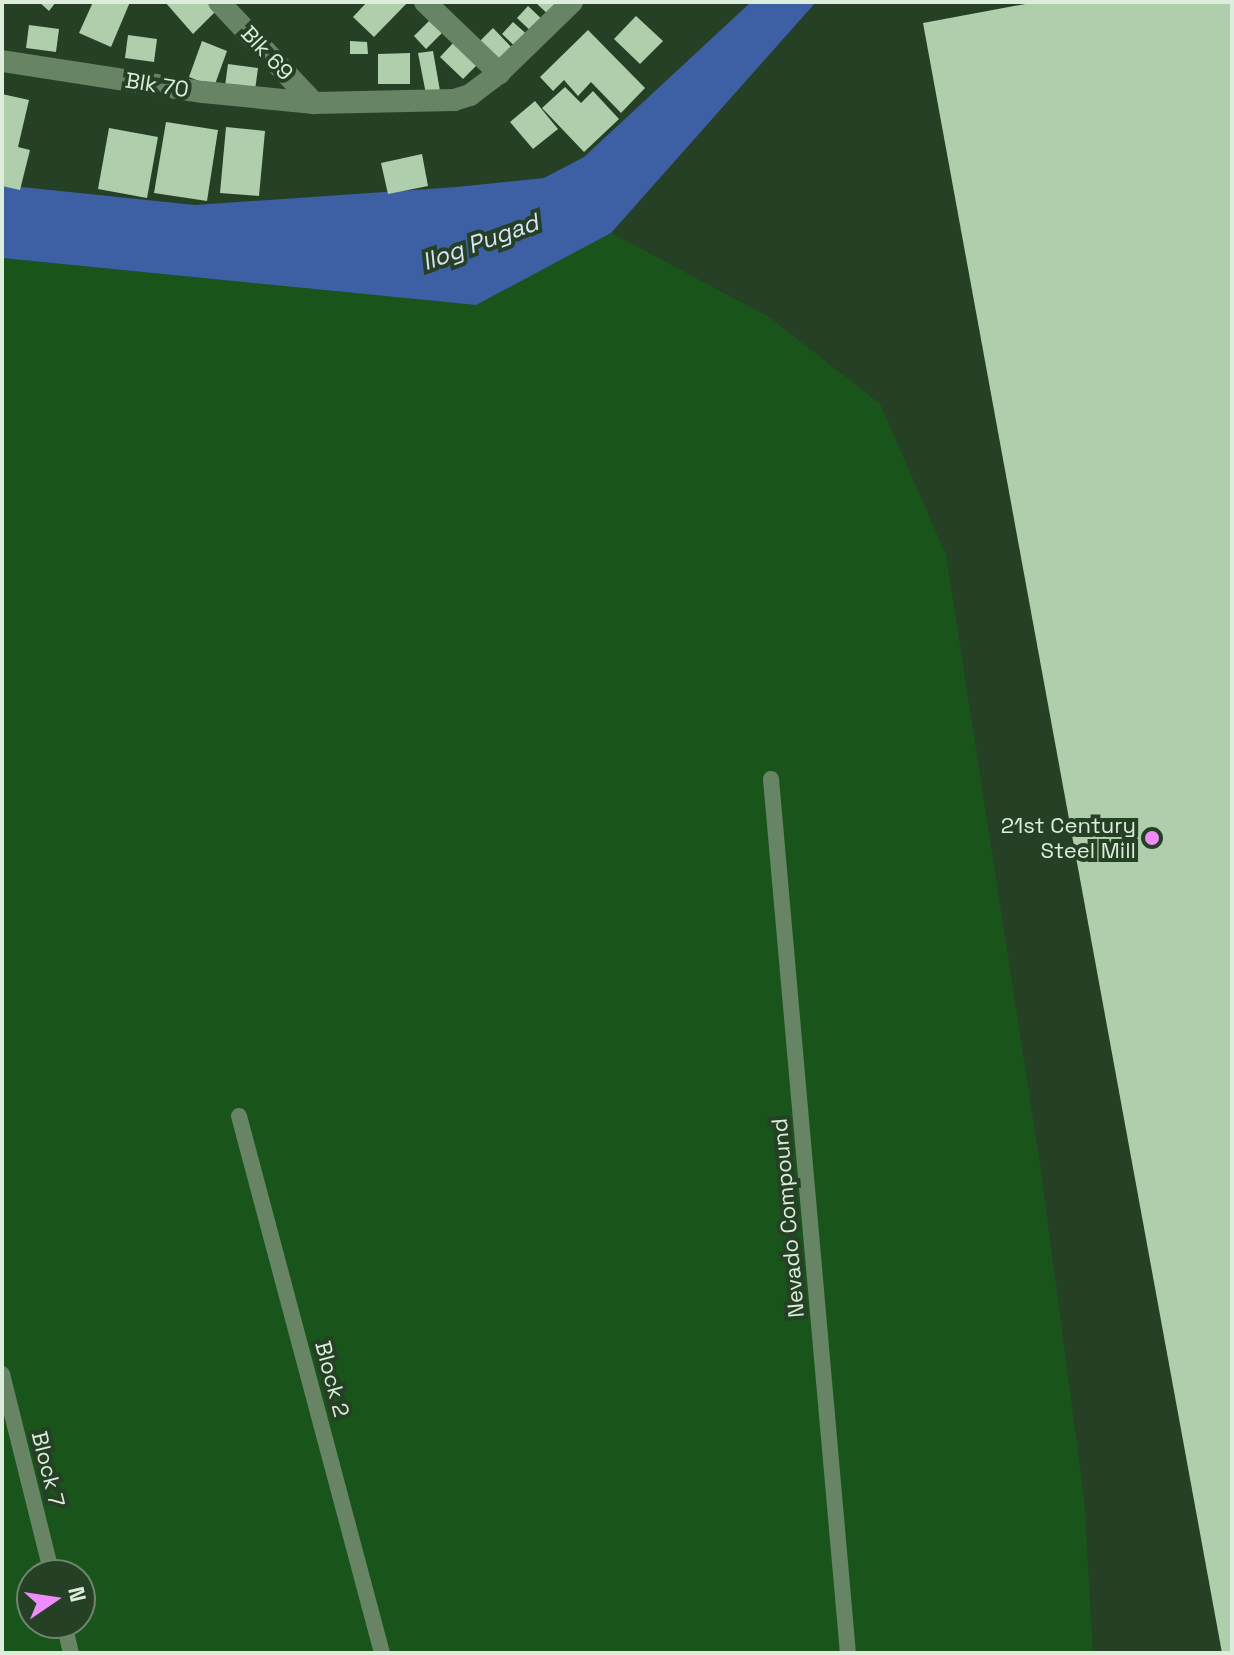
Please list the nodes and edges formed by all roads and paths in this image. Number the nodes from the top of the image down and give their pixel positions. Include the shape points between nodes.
1 (219, 2) edge
2 (425, 2) edge
3 (572, 2) edge
4 (2, 61) edge
5 (499, 73) junction
6 (314, 103) junction
7 (771, 779) dead end
8 (239, 1116) dead end
9 (2, 1374) edge
10 (48, 1559) edge
11 (382, 1653) edge
12 (848, 1653) edge

1 - 6 street, Blk 69
2 - 5 street
3 - 5 street, Blk 70
4 - 6 street, Blk 70
5 - 6 street, Blk 70 via 454,100
7 - 12 lane, Nevado Compound
8 - 11 lane, Block 2
9 - 10 lane, Block 7

